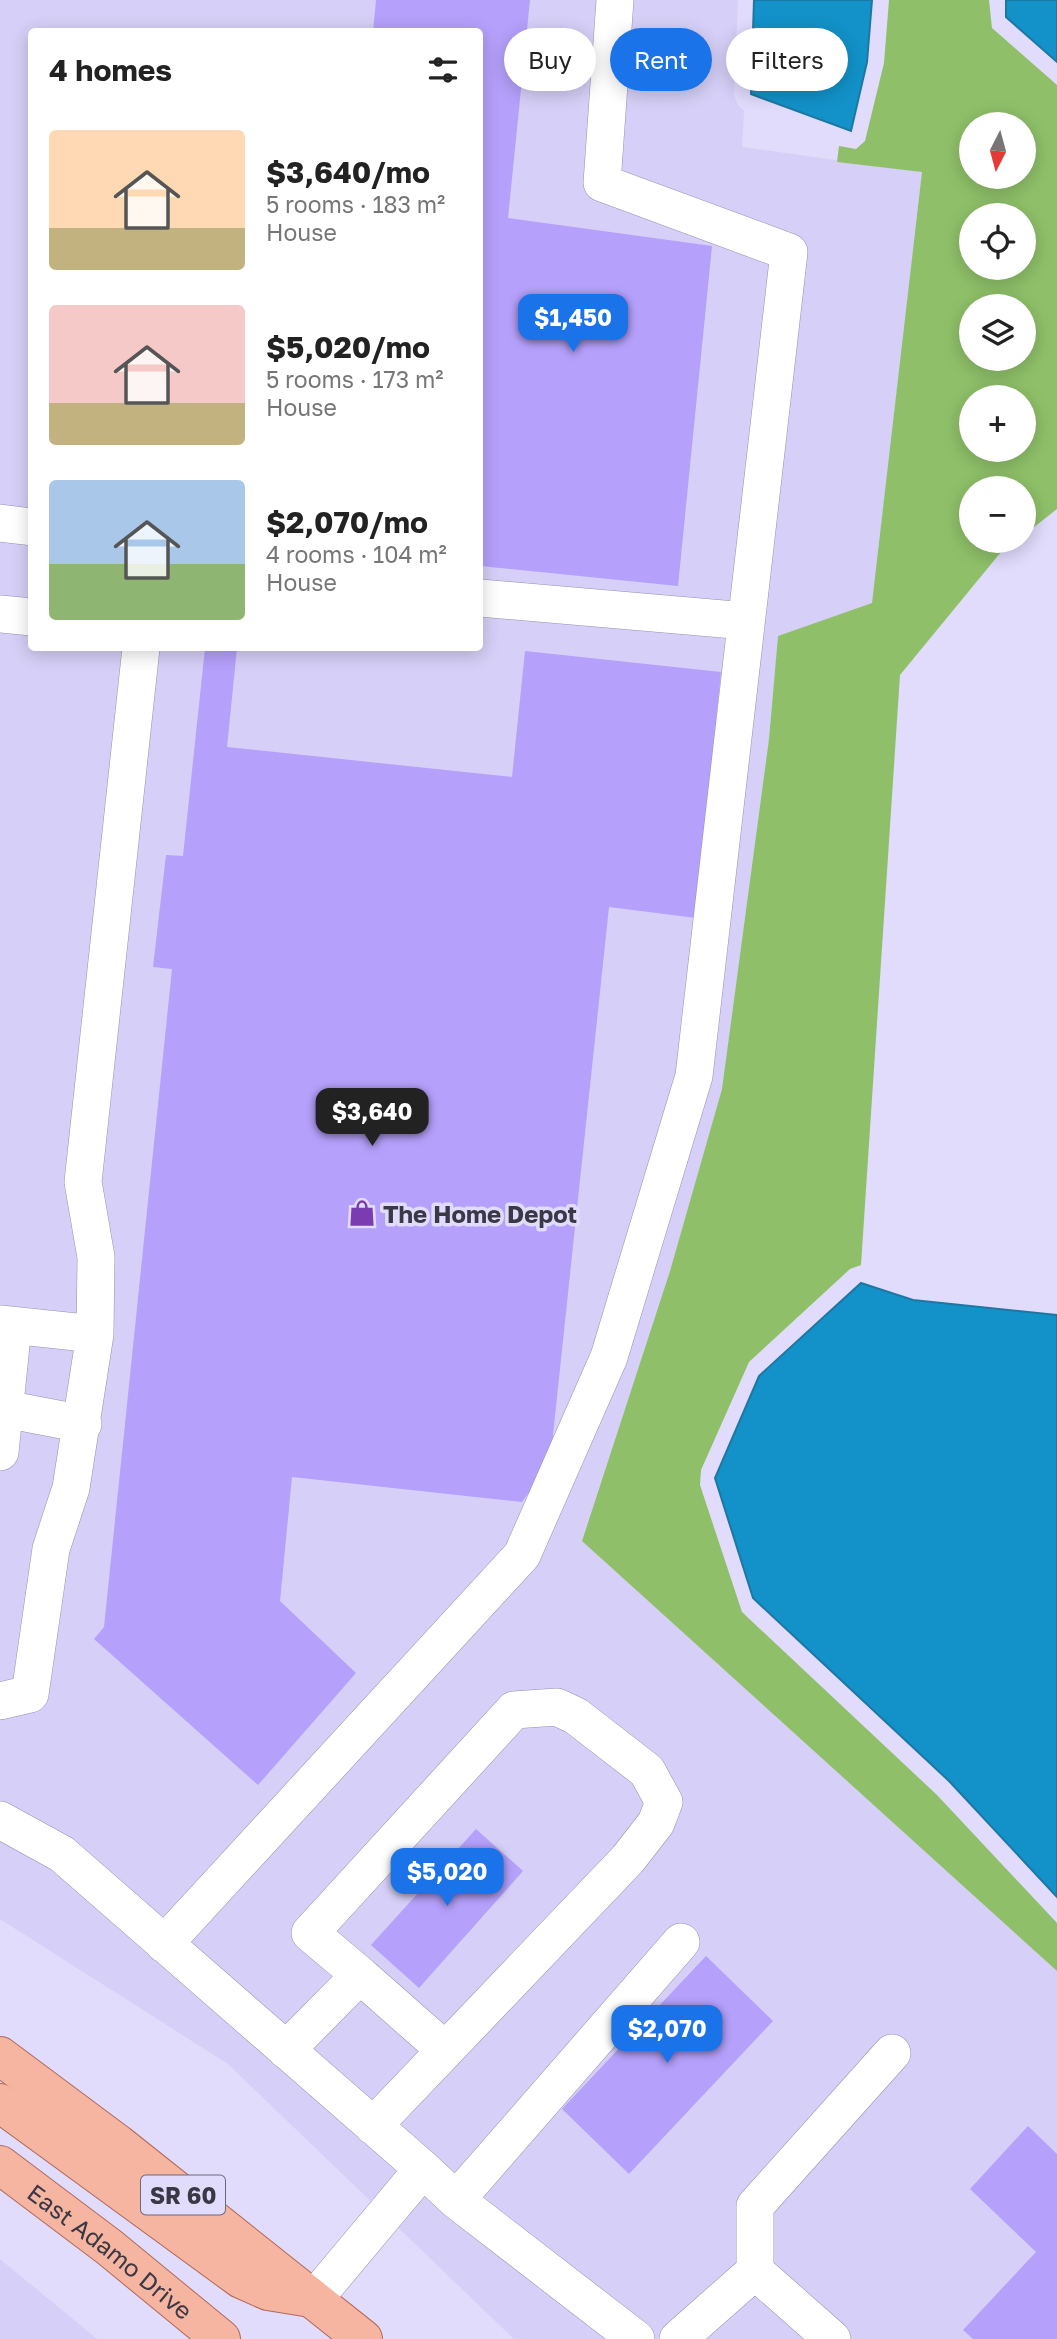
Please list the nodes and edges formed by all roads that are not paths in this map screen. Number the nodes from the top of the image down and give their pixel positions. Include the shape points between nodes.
1 (615, 0) edge
2 (0, 523) edge
3 (28, 526) edge
4 (483, 598) edge
5 (0, 614) edge
6 (28, 617) edge
7 (747, 621) junction
8 (141, 651) edge
9 (7, 1325) edge
10 (95, 1334) junction
11 (5, 1409) junction
12 (83, 1424) junction
13 (0, 1452) edge
14 (0, 1701) edge
15 (0, 1819) edge
16 (681, 1942) dead end
17 (164, 1944) junction
18 (360, 1975) junction
19 (286, 2050) junction
20 (445, 2050) junction
21 (892, 2053) dead end
22 (0, 2056) edge
23 (0, 2103) edge
24 (373, 2126) junction
25 (0, 2165) edge
26 (423, 2169) junction
27 (456, 2200) junction
28 (755, 2271) junction
29 (315, 2298) junction
30 (221, 2339) edge
31 (363, 2339) edge
32 (636, 2339) edge
33 (678, 2339) edge
34 (832, 2339) edge

1 - 7 lane via 602,183 789,252
2 - 3 lane
4 - 7 lane
5 - 6 lane
7 - 17 lane via 694,1076 609,1357 522,1555
8 - 10 lane via 83,1182 96,1257
9 - 10 lane
9 - 11 lane
10 - 12 lane
11 - 12 lane
11 - 13 lane
12 - 14 lane via 71,1488 51,1549 30,1695
15 - 17 lane via 62,1854
16 - 27 lane
17 - 19 lane
18 - 19 lane
18 - 20 lane
18 - 20 lane via 310,1933 514,1710 557,1707 576,1716 647,1770 664,1802 656,1823 628,1859
19 - 24 lane
20 - 24 lane
21 - 28 lane via 755,2206
22 - 29 main road, SR 60
23 - 29 main road via 241,2279 268,2291
24 - 26 lane
25 - 30 main road, East Adamo Drive
26 - 27 lane
26 - 29 lane
27 - 32 lane
28 - 33 lane
28 - 34 lane
29 - 31 main road, SR 60

